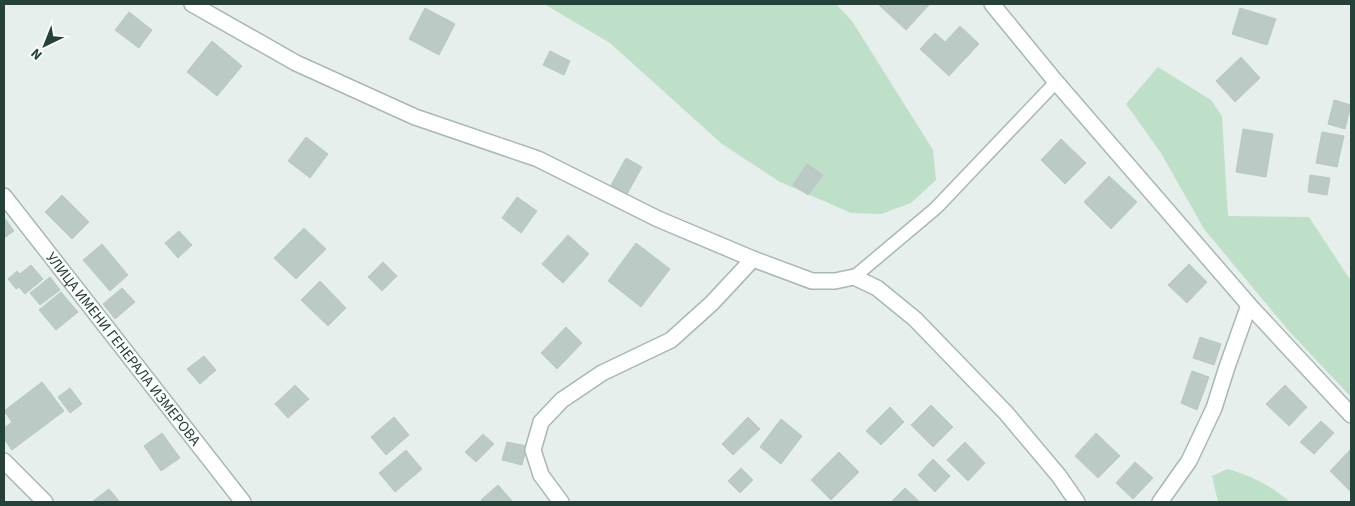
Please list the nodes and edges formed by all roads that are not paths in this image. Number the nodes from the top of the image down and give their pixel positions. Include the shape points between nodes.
1 (192, 4) edge
2 (992, 4) edge
3 (1056, 82) junction
4 (4, 196) edge
5 (753, 259) junction
6 (854, 277) junction
7 (1249, 306) junction
8 (1351, 415) edge
9 (4, 460) edge
10 (45, 502) edge
11 (243, 502) edge
12 (561, 502) edge
13 (1077, 502) edge
14 (1160, 502) edge

1 - 5 street via 304,67 414,117 538,158 658,220
2 - 3 street
3 - 6 lane via 936,208
3 - 7 street
4 - 11 street, УЛИЦА ИМЕНИ ГЕНЕРАЛА ИЗМЕРОВА
5 - 6 street via 812,281
5 - 12 street via 712,303 670,340 602,373 562,400 541,422 533,450 541,475
6 - 13 street via 877,288 914,319 1006,413
7 - 8 street
7 - 14 street via 1214,408 1189,461
9 - 10 street

